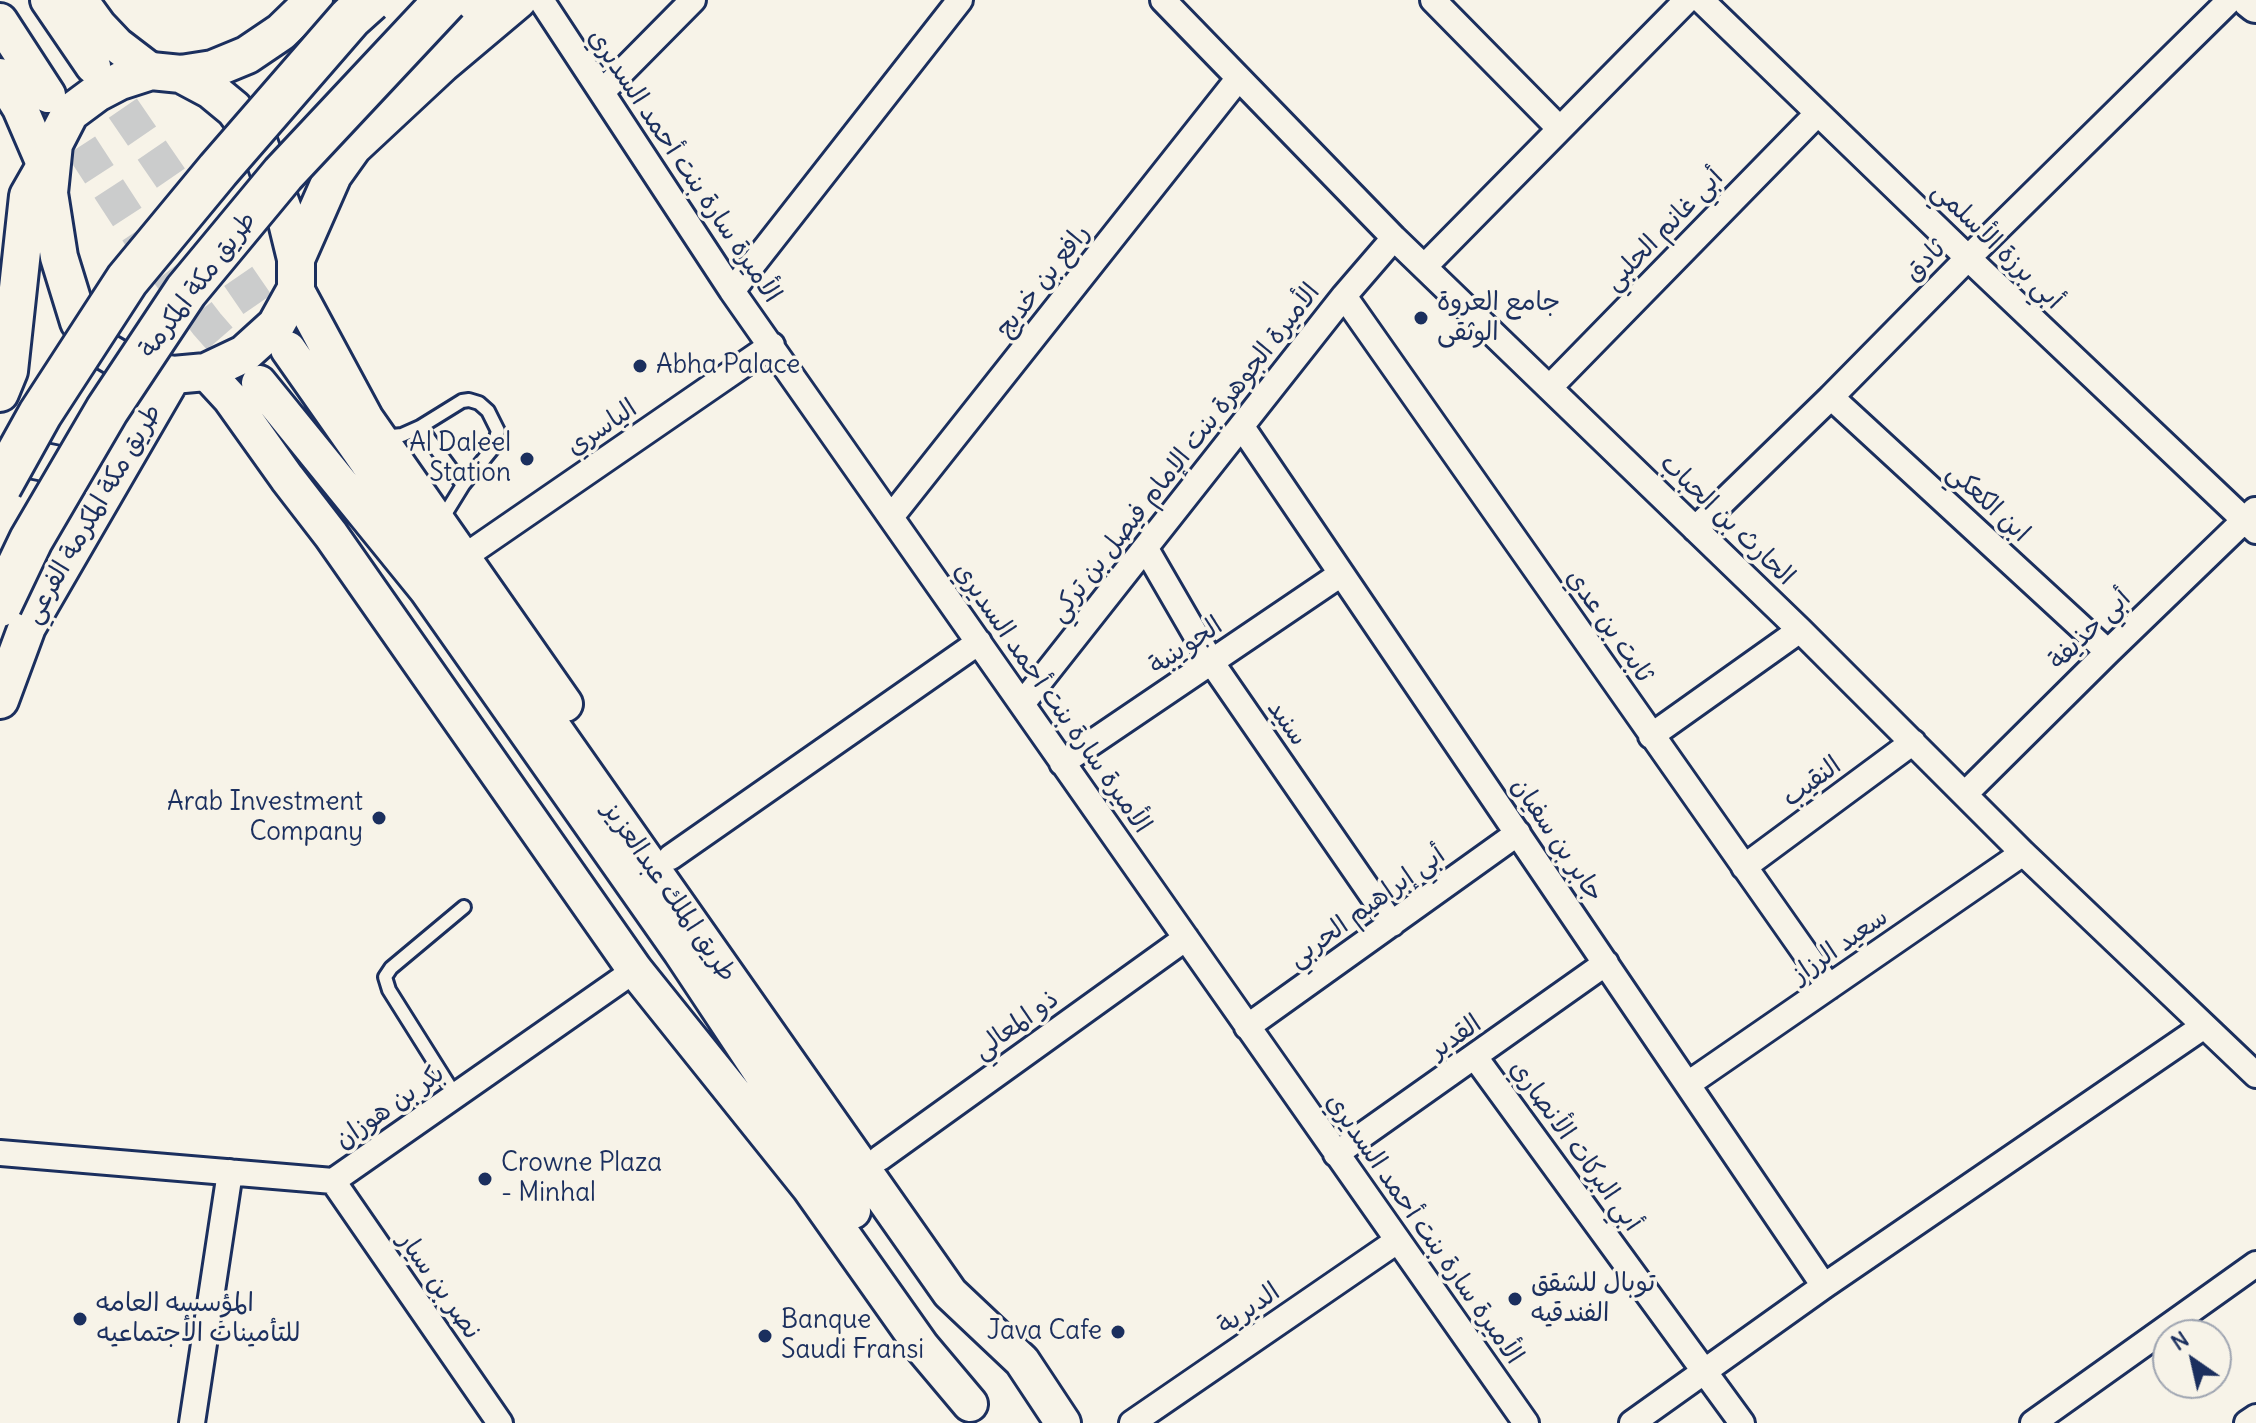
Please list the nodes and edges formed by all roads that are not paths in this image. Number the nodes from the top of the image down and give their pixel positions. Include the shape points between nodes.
1 (48, 0) edge
2 (80, 0) edge
3 (314, 0) edge
4 (370, 0) edge
5 (446, 0) edge
6 (476, 0) edge
7 (518, 0) edge
8 (541, 0) edge
9 (693, 0) edge
10 (960, 0) edge
11 (1163, 0) edge
12 (1433, 0) edge
13 (1687, 0) edge
14 (1701, 0) edge
15 (2230, 0) edge
16 (2251, 0) edge
17 (2256, 4) edge
18 (0, 21) edge
19 (93, 66) tunnel mouth
20 (166, 72) junction
21 (0, 76) edge
22 (375, 76) junction
23 (1238, 79) junction
24 (602, 92) junction
25 (48, 95) tunnel mouth
26 (1817, 114) junction
27 (1559, 128) junction
28 (50, 163) junction
29 (1394, 238) junction
30 (1968, 258) junction
31 (1424, 267) junction
32 (296, 274) junction
33 (732, 291) junction
34 (1344, 296) junction
35 (772, 345) junction
36 (288, 349) tunnel mouth
37 (6, 357) edge
38 (190, 373) junction
39 (259, 383) tunnel mouth
40 (1550, 387) junction
41 (0, 393) edge
42 (1831, 397) junction
43 (420, 427) junction
44 (1242, 427) junction
45 (379, 438) junction
46 (0, 477) edge
47 (463, 485) junction
48 (0, 486) edge
49 (891, 517) junction
50 (2252, 520) edge
51 (440, 523) junction
52 (1695, 529) junction
53 (1146, 549) junction
54 (464, 557) junction
55 (64, 564) junction
56 (1341, 574) junction
57 (0, 605) edge
58 (1800, 630) junction
59 (979, 642) junction
60 (2108, 652) junction
61 (1212, 663) junction
62 (0, 700) edge
63 (1022, 704) junction
64 (1651, 736) junction
65 (1913, 742) junction
66 (1062, 763) junction
67 (1965, 794) junction
68 (1518, 833) junction
69 (2023, 853) junction
70 (671, 857) junction
71 (1744, 867) junction
72 (464, 907) dead end
73 (1392, 924) junction
74 (1186, 938) junction
75 (1606, 963) junction
76 (635, 970) junction
77 (1829, 987) junction
78 (2204, 1026) junction
79 (1247, 1027) junction
80 (1475, 1057) junction
81 (2254, 1070) edge
82 (1688, 1084) junction
83 (455, 1095) junction
84 (0, 1153) edge
85 (1336, 1154) junction
86 (880, 1158) junction
87 (230, 1172) junction
88 (333, 1181) junction
89 (1397, 1241) junction
90 (2256, 1264) edge
91 (1824, 1286) junction
92 (1022, 1361) junction
93 (1704, 1371) junction
94 (975, 1413) edge
95 (2256, 1417) edge
96 (192, 1423) edge
97 (500, 1423) edge
98 (1063, 1423) edge
99 (1132, 1423) edge
100 (1526, 1423) edge
101 (1632, 1423) edge
102 (1742, 1423) edge
103 (2033, 1423) edge
104 (2247, 1423) edge

1 - 19 main road
2 - 20 main road via 117,45
3 - 20 main road via 247,55 213,69
4 - 48 highway, طريق مكة المكرمة, bridge via 127,280
5 - 22 highway, طريق مكة المكرمة, bridge
6 - 22 main road, bridge
7 - 32 main road via 353,147 333,175
8 - 24 street, الأميرة سارة بنت أحمد السديري
9 - 24 street
10 - 33 street
11 - 23 street, الحارث بن الحباب
12 - 27 street
13 - 27 street
14 - 26 street, أبي برزة الأسلمي
15 - 30 street, ثادق
16 - 17 main road
18 - 25 main road
20 - 28 main road via 120,81 70,113
20 - 32 main road via 211,90 234,109 258,141 286,218
21 - 28 main road
22 - 57 highway, طريق مكة المكرمة, bridge via 283,174 186,291 100,423 31,540
23 - 29 street, الحارث بن الحباب
23 - 49 street, رافع بن خديج
24 - 33 street, الأميرة سارة بنت أحمد السديري
26 - 30 street, أبي برزة الأسلمي
26 - 40 street, أبي غانم الحلبي
27 - 31 street
28 - 37 main road via 28,196
28 - 38 main road via 59,257 79,322 105,351 129,365
29 - 31 street, الحارث بن الحباب
29 - 34 street, الأميرة الجوهرة بنت الإمام فيصل بن تركي
30 - 42 street, ثادق
30 - 50 street, أبي برزة الأسلمي
31 - 40 street, الحارث بن الحباب
32 - 38 main road via 276,325 244,354
32 - 45 main road
33 - 35 street, الأميرة سارة بنت أحمد السديري
34 - 44 street, الأميرة الجوهرة بنت الإمام فيصل بن تركي
34 - 64 street, ثابت بن عدي
35 - 49 street, الأميرة سارة بنت أحمد السديري
35 - 54 street, الياسري
36 - 92 main road, طريق الملك عبدالعزيز via 950,1293
37 - 41 main road via 9,371
38 - 55 main road, طريق مكة المكرمة الفرعي
38 - 76 main road via 230,398
39 - 94 main road, طريق الملك عبدالعزيز via 427,590 663,926 922,1315
40 - 52 street, الحارث بن الحباب
42 - 52 street, ثادق
42 - 60 street, ابن الكعكي
43 - 45 lane
43 - 47 lane
43 - 47 lane via 462,401 479,403 488,411 498,431 493,448
44 - 53 street, الأميرة الجوهرة بنت الإمام فيصل بن تركي
44 - 56 street, جابر بن سفيان
45 - 51 main road
46 - 55 main road via 25,458 54,464 76,492
47 - 51 lane
49 - 59 street, الأميرة سارة بنت أحمد السديري
50 - 60 street, أبي حذيفة
51 - 54 main road
52 - 58 street, الحارث بن الحباب
53 - 61 street, سنيد
53 - 63 street, الأميرة الجوهرة بنت الإمام فيصل بن تركي
54 - 70 main road
55 - 62 main road, طريق مكة المكرمة الفرعي via 27,627
56 - 61 street, الجوينبة
56 - 68 street, جابر بن سفيان
58 - 64 street
58 - 65 street, الحارث بن الحباب
59 - 63 street, الأميرة سارة بنت أحمد السديري
59 - 70 street
60 - 67 street, أبي حذيفة
61 - 66 street, الجوينبة
61 - 73 street, سنيد
63 - 66 street, الأميرة سارة بنت أحمد السديري
64 - 71 street, ثابت بن عدي
65 - 67 street, الحارث بن الحباب
65 - 71 street, النقيب
66 - 74 street, الأميرة سارة بنت أحمد السديري
67 - 69 street, الحارث بن الحباب
68 - 73 street, أبي إبراهيم الحربي
68 - 75 street, جابر بن سفيان
69 - 77 street, سعيد الرزاز
69 - 78 street, الحارث بن الحباب
70 - 86 main road
71 - 77 street, ثابت بن عدي
72 - 83 lane via 385,977
73 - 79 street, أبي إبراهيم الحربي
74 - 79 street, الأميرة سارة بنت أحمد السديري
74 - 86 street, ذو المعالي
75 - 80 street, القدير
75 - 82 street, جابر بن سفيان
76 - 83 street, بكر بن هوزان
76 - 94 main road via 809,1187
77 - 82 street, سعيد الرزاز
78 - 81 street, الحارث بن الحباب
78 - 91 street
79 - 85 street, الأميرة سارة بنت أحمد السديري
80 - 85 street, القدير
80 - 93 street, أبي البركات الأنصاري
82 - 91 street, جابر بن سفيان
83 - 88 street, بكر بن هوزان
84 - 87 street, بكر بن هوزان
85 - 89 street, الأميرة سارة بنت أحمد السديري
86 - 92 main road
87 - 88 street, بكر بن هوزان
87 - 96 street
88 - 97 street, نصر بن سيار
89 - 99 street, الديرية
89 - 100 street, الأميرة سارة بنت أحمد السديري
90 - 103 street
91 - 93 street
92 - 98 main road, طريق الملك عبدالعزيز
93 - 101 street
93 - 102 street, أبي البركات الأنصاري
95 - 104 street

